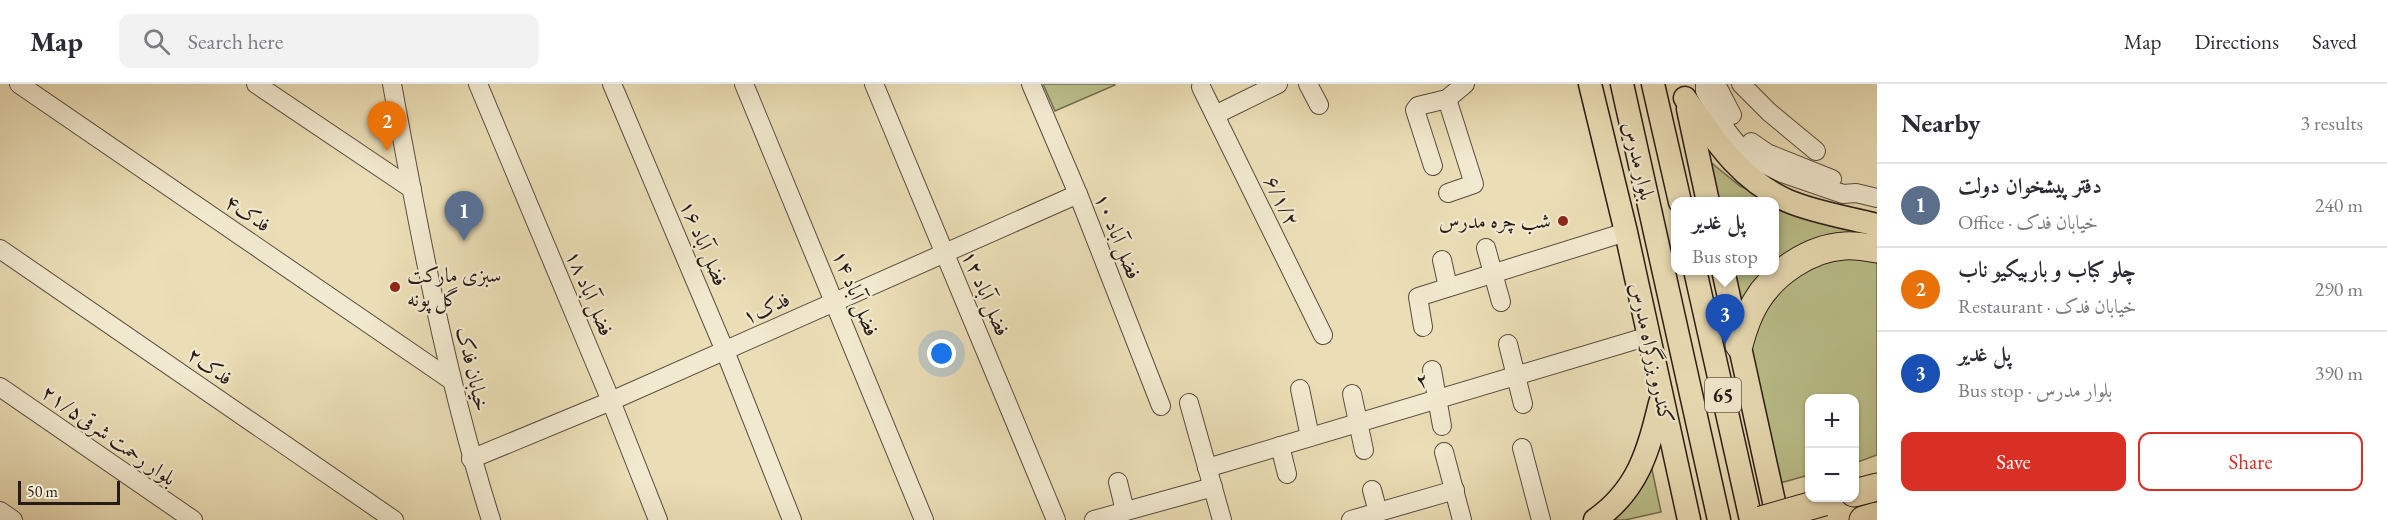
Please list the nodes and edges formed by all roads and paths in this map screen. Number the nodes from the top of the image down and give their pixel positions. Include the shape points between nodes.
1 (19, 84) edge
2 (256, 84) edge
3 (392, 84) edge
4 (478, 84) edge
5 (612, 84) edge
6 (744, 84) edge
7 (874, 84) edge
8 (1031, 84) edge
9 (1278, 84) edge
10 (1308, 84) edge
11 (1464, 84) edge
12 (1590, 84) edge
13 (1614, 84) edge
14 (1622, 84) edge
15 (1653, 84) edge
16 (1705, 84) edge
17 (1716, 84) edge
18 (1741, 84) edge
19 (1201, 87) dead end
20 (1684, 91) edge
21 (1447, 99) junction
22 (1319, 105) dead end
23 (1215, 115) junction
24 (1816, 151) dead end
25 (1433, 166) dead end
26 (1615, 187) junction
27 (412, 189) junction
28 (1448, 193) dead end
29 (1856, 193) junction
30 (1078, 195) junction
31 (1679, 197) edge
32 (1707, 197) edge
33 (1877, 198) edge
34 (1877, 225) edge
35 (1626, 232) junction
36 (1486, 248) dead end
37 (0, 249) edge
38 (1877, 249) edge
39 (945, 253) junction
40 (1442, 260) dead end
41 (1493, 273) junction
42 (1696, 275) edge
43 (1724, 275) edge
44 (1778, 275) edge
45 (1779, 275) edge
46 (1448, 287) junction
47 (835, 301) junction
48 (1500, 302) dead end
49 (1424, 327) dead end
50 (1323, 335) dead end
51 (1649, 336) junction
52 (1508, 344) dead end
53 (1739, 345) junction
54 (725, 351) junction
55 (1432, 370) dead end
56 (1516, 375) junction
57 (451, 380) junction
58 (0, 387) edge
59 (1300, 389) dead end
60 (1352, 394) dead end
61 (1437, 399) junction
62 (1661, 399) junction
63 (611, 401) junction
64 (1189, 403) dead end
65 (1522, 404) dead end
66 (1161, 406) dead end
67 (1358, 423) junction
68 (1442, 426) dead end
69 (1310, 437) junction
70 (1280, 446) junction
71 (1522, 448) dead end
72 (1364, 450) dead end
73 (1444, 452) dead end
74 (471, 459) junction
75 (1207, 468) junction
76 (1287, 474) dead end
77 (1118, 482) dead end
78 (1212, 487) junction
79 (1372, 490) dead end
80 (1455, 490) junction
81 (1825, 502) edge
82 (0, 511) edge
83 (1125, 511) junction
84 (1378, 512) junction
85 (1877, 516) edge
86 (13, 520) edge
87 (193, 520) edge
88 (394, 520) edge
89 (491, 520) edge
90 (658, 520) edge
91 (792, 520) edge
92 (924, 520) edge
93 (1056, 520) edge
94 (1094, 520) edge
95 (1222, 520) edge
96 (1352, 520) edge
97 (1462, 520) edge
98 (1541, 520) edge
99 (1595, 520) edge
100 (1689, 520) edge
101 (1719, 520) edge
102 (1751, 520) edge
103 (1761, 520) edge
104 (1778, 520) edge
105 (1863, 520) edge

1 - 57 street, فدک۴
2 - 27 street
3 - 27 street, خیابان فدک
4 - 63 street, فضل آباد ۱۸
5 - 54 street, فضل آباد ۱۶
6 - 47 street, فضل آباد ۱۴
7 - 39 street, فضل آباد ۱۲
8 - 30 street, فضل آباد ۱۰
9 - 23 street
10 - 22 street
11 - 21 street
12 - 26 main road
13 - 26 main road
14 - 101 main road, بلوار مدرس / 65
15 - 31 main road, بلوار مدرس
16 - 29 street via 1705,91 1727,130 1746,153 1782,173 1843,194
17 - 29 street via 1739,127 1754,144 1846,184
18 - 24 street
19 - 23 street, ۶/۱/۲
20 - 32 main road
20 - 34 main road via 1720,149 1771,193 1790,202
21 - 25 street via 1415,110
21 - 28 street via 1474,184
23 - 50 street, ۶/۱/۲
26 - 35 main road, کندرو بزرگراه مدرس
27 - 57 street, خیابان فدک
29 - 33 street
30 - 39 street, فدک۱
30 - 66 street, فضل آباد ۱۰
35 - 41 street
35 - 51 main road, کندرو بزرگراه مدرس
36 - 41 street
37 - 88 street, فدک۲
38 - 45 highway via 1844,246 1812,254
39 - 47 street, فدک۱
39 - 93 street, فضل آباد ۱۲
40 - 46 street
41 - 46 street
41 - 48 street
42 - 102 main road, 65
43 - 53 main road
44 - 53 highway via 1756,301
46 - 49 street via 1418,297
47 - 54 street, فدک۱
47 - 92 street, فضل آباد ۱۴
51 - 56 street, ۲
51 - 62 main road, کندرو بزرگراه مدرس
52 - 56 street
53 - 104 main road
54 - 63 street, فدک۱
54 - 91 street, فضل آباد ۱۶
55 - 61 street
56 - 61 street, ۲
56 - 65 street
57 - 74 street, خیابان فدک
58 - 87 street, بلوار رحمت شرقی۲۱/۵
59 - 69 street
60 - 67 street
61 - 67 street, ۲
61 - 68 street
62 - 99 main road via 1646,454 1634,479 1614,506
62 - 100 main road, کندرو بزرگراه مدرس
63 - 74 street, فدک۱
63 - 90 street, فضل آباد ۱۸
64 - 75 street
67 - 69 street, ۲
67 - 72 street
69 - 70 street, ۲
70 - 75 street, ۲
70 - 76 street
71 - 98 street
73 - 80 street
74 - 89 street, خیابان فدک
75 - 78 street
77 - 83 street
78 - 83 street
78 - 95 street
79 - 84 street
80 - 84 street
80 - 97 street
81 - 103 highway, bridge
82 - 86 street
83 - 94 street
84 - 96 street
85 - 105 highway

